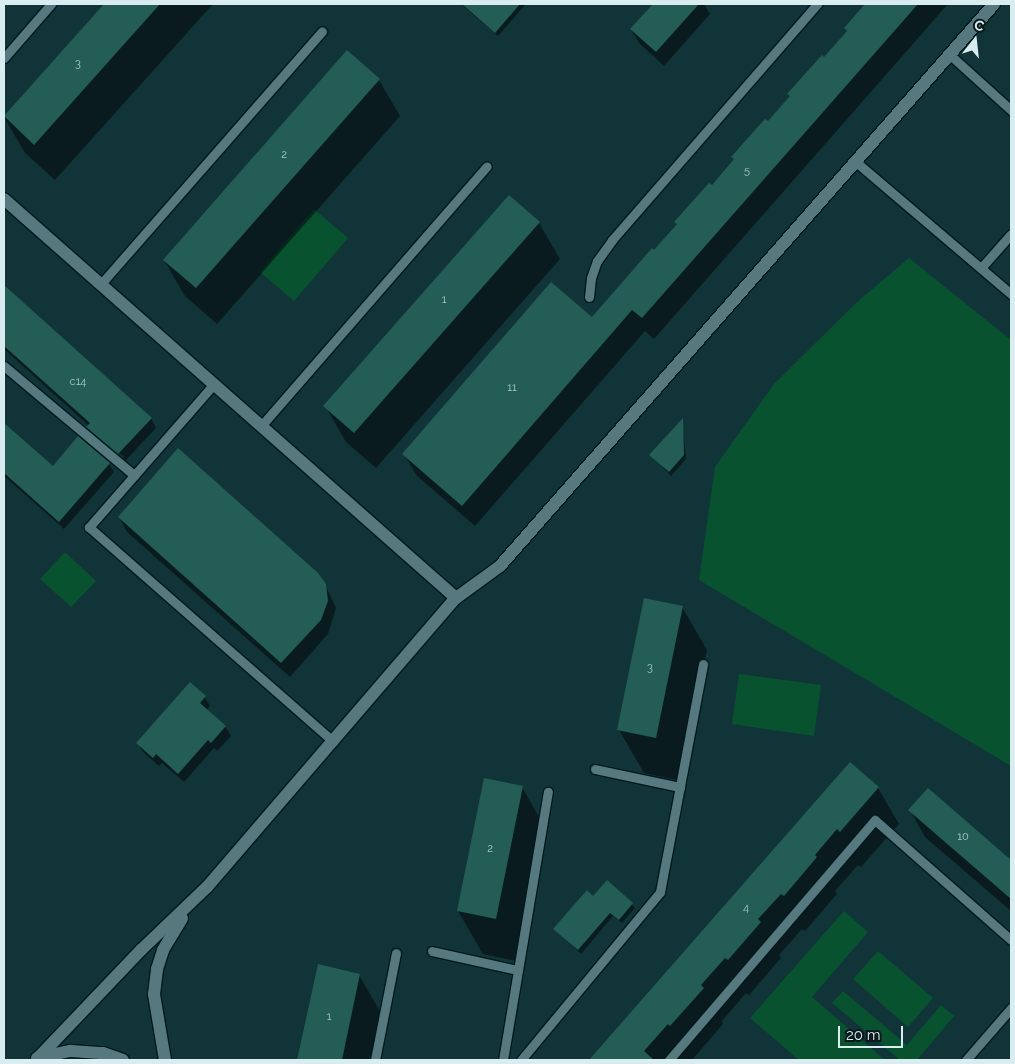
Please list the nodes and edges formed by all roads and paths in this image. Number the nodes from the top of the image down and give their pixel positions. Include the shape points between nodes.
1 (51, 4) edge
2 (817, 4) edge
3 (994, 4) edge
4 (322, 31) dead end
5 (950, 54) junction
6 (4, 58) edge
7 (1011, 110) edge
8 (856, 162) junction
9 (487, 166) dead end
10 (4, 200) edge
11 (1011, 234) edge
12 (981, 268) junction
13 (100, 285) junction
14 (1011, 294) edge
15 (589, 296) dead end
16 (4, 366) edge
17 (213, 384) junction
18 (261, 426) junction
19 (134, 476) junction
20 (456, 598) junction
21 (703, 664) dead end
22 (333, 740) junction
23 (595, 768) dead end
24 (680, 787) junction
25 (548, 792) dead end
26 (190, 905) junction
27 (1011, 940) edge
28 (432, 951) dead end
29 (396, 953) dead end
30 (517, 970) junction
31 (1011, 1008) edge
32 (37, 1059) edge
33 (123, 1060) edge
34 (165, 1060) edge
35 (375, 1060) edge
36 (503, 1060) edge
37 (521, 1060) edge
38 (669, 1060) edge
39 (966, 1060) edge

1 - 6 lane
2 - 15 lane via 612,240 597,260
3 - 5 street
4 - 13 lane
5 - 7 lane
5 - 8 street
8 - 12 lane
8 - 20 street via 500,566
9 - 18 lane
10 - 13 street
11 - 12 lane
12 - 14 lane
13 - 17 street
16 - 19 lane
17 - 18 street
17 - 19 lane
18 - 20 street
19 - 22 lane via 89,527
20 - 22 street
21 - 24 lane
22 - 26 street
23 - 24 lane
24 - 37 lane via 660,892
25 - 30 lane
26 - 32 street via 141,950
26 - 34 street via 163,950 157,969 154,994
27 - 38 lane via 875,820
28 - 30 lane
29 - 35 lane
30 - 36 lane
31 - 39 lane
32 - 33 street via 71,1051 103,1054

